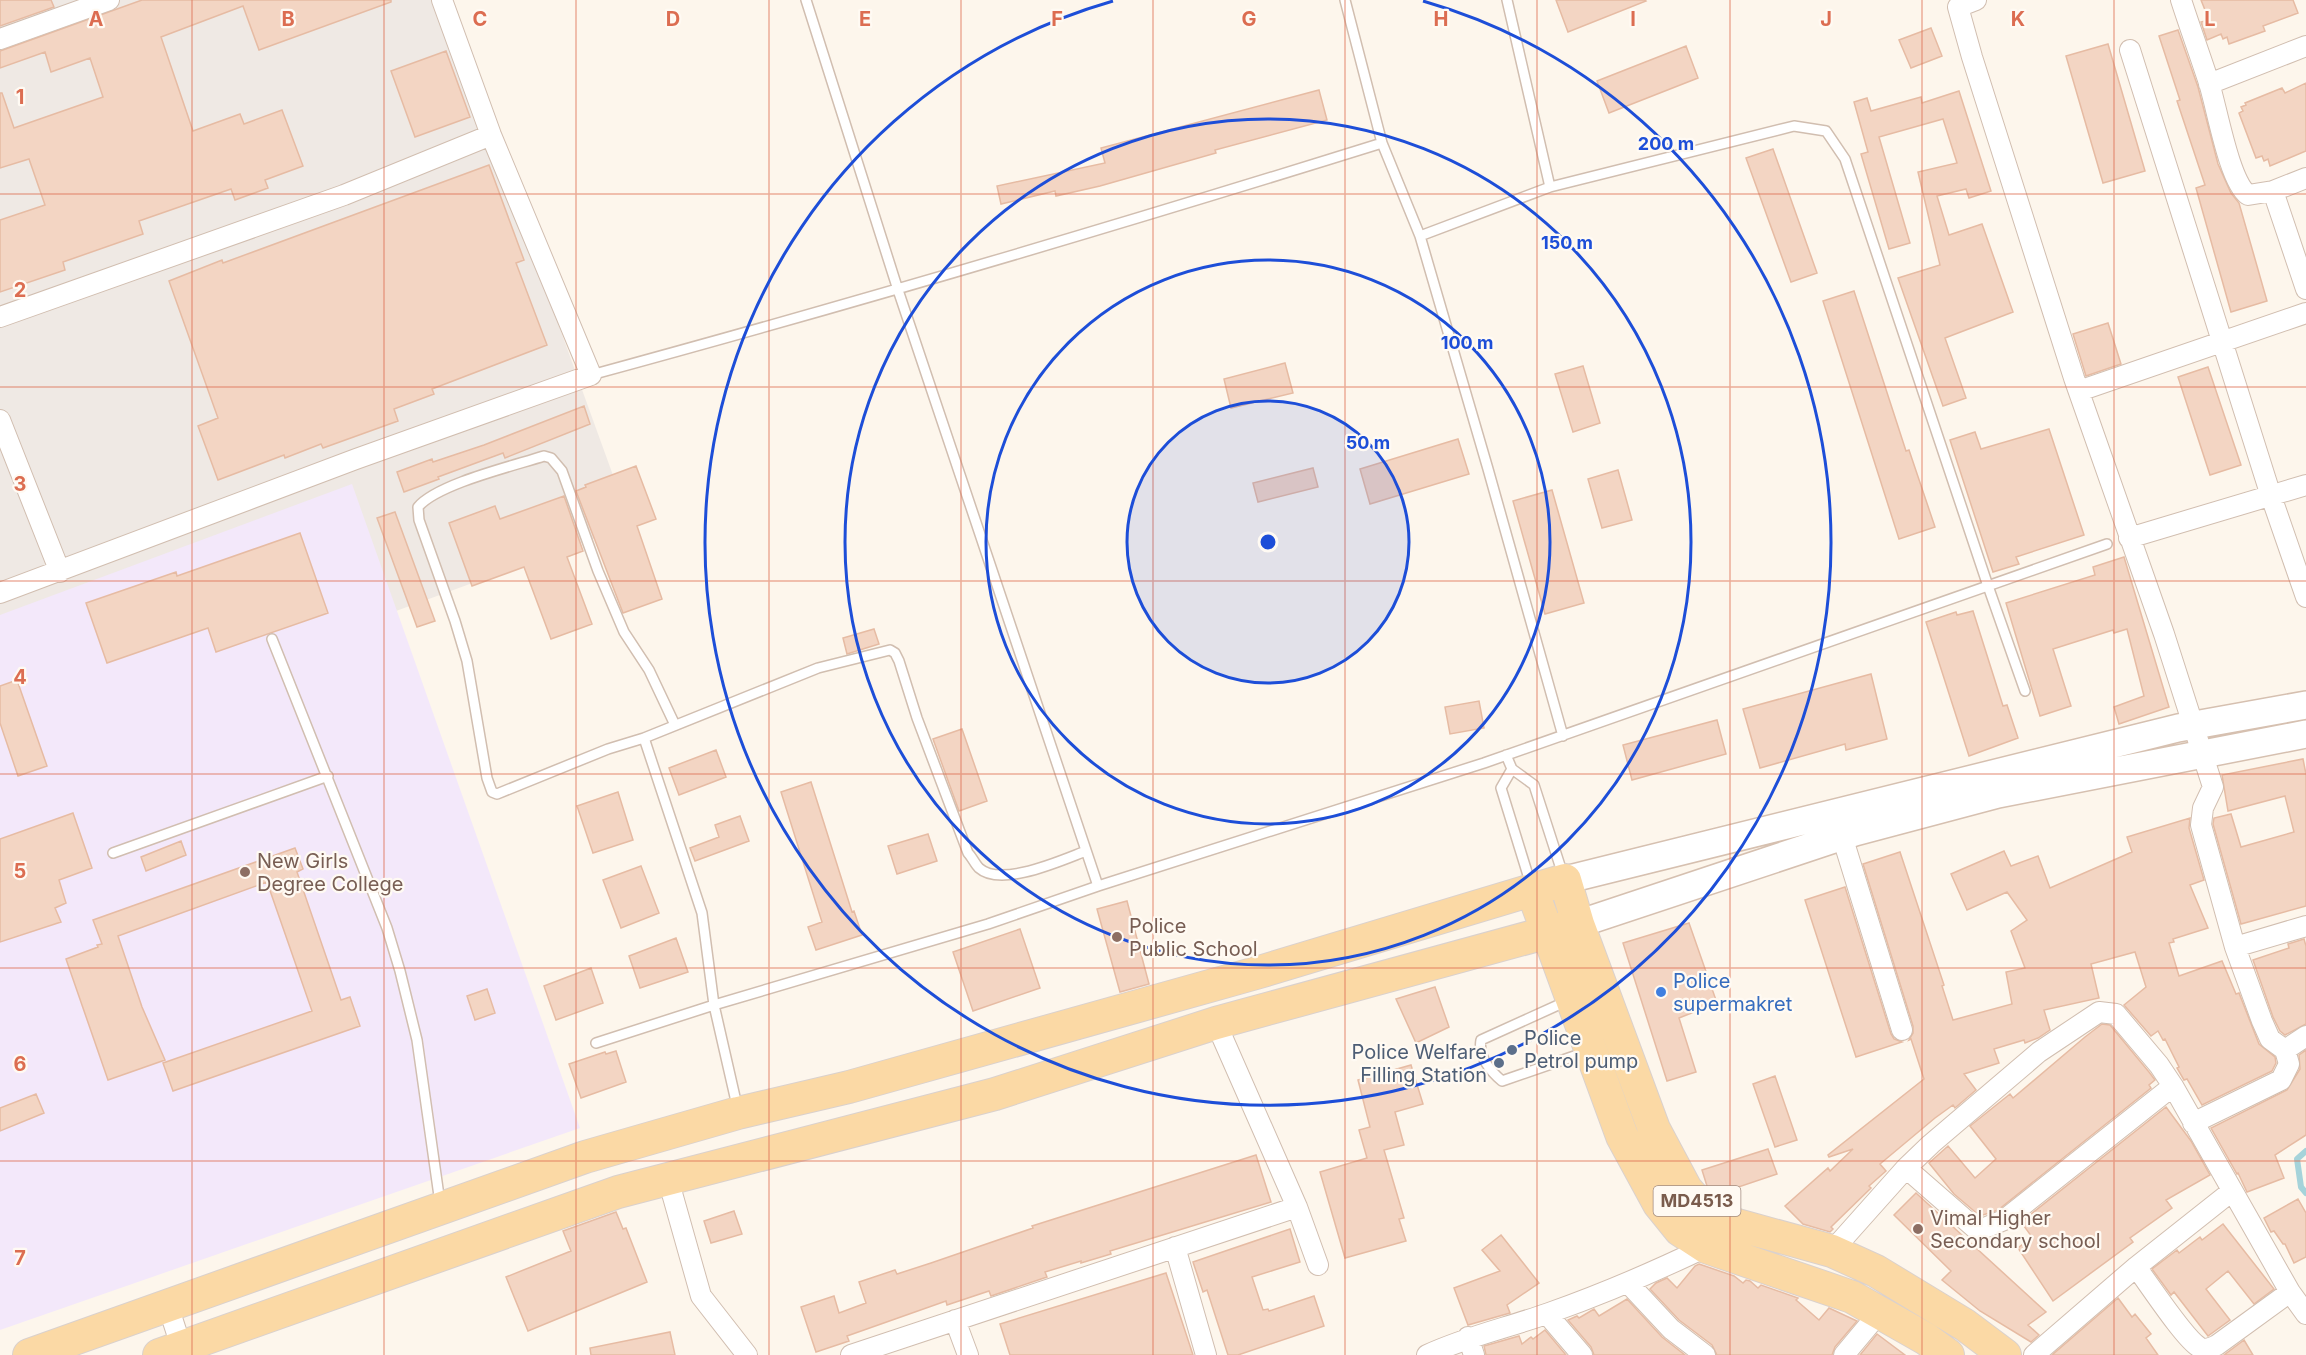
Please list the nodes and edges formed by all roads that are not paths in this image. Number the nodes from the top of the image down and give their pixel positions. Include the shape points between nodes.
1 (109, 0) edge
2 (442, 0) edge
3 (806, 0) edge
4 (1345, 0) edge
5 (1507, 0) edge
6 (1976, 0) edge
7 (2181, 0) edge
8 (0, 39) edge
9 (2306, 46) edge
10 (2130, 50) dead end
11 (2209, 84) junction
12 (491, 135) junction
13 (1382, 143) junction
14 (2306, 178) edge
15 (1550, 187) junction
16 (2273, 190) junction
17 (1419, 236) junction
18 (2306, 289) edge
19 (898, 290) junction
20 (2306, 313) edge
21 (0, 317) edge
22 (2222, 341) junction
23 (591, 375) junction
24 (2079, 392) junction
25 (0, 420) edge
26 (2306, 485) edge
27 (2271, 496) junction
28 (2129, 538) junction
29 (2107, 544) dead end
30 (60, 572) junction
31 (1988, 586) junction
32 (0, 593) edge
33 (2306, 597) edge
34 (272, 639) dead end
35 (2025, 691) dead end
36 (2306, 705) edge
37 (675, 725) junction
38 (2195, 725) junction
39 (2306, 734) edge
40 (1563, 736) junction
41 (644, 738) junction
42 (2203, 754) junction
43 (1506, 755) junction
44 (1512, 769) junction
45 (328, 776) junction
46 (1842, 836) junction
47 (1086, 851) junction
48 (113, 853) dead end
49 (1565, 880) junction
50 (1098, 886) junction
51 (1532, 890) junction
52 (1578, 924) junction
53 (2306, 926) edge
54 (1549, 933) junction
55 (2235, 947) junction
56 (1572, 999) junction
57 (714, 1005) junction
58 (1216, 1023) junction
59 (1902, 1030) dead end
60 (2306, 1036) edge
61 (596, 1043) dead end
62 (1591, 1050) junction
63 (2285, 1050) junction
64 (2173, 1086) junction
65 (738, 1113) junction
66 (2193, 1123) junction
67 (1906, 1168) junction
68 (668, 1179) junction
69 (2232, 1191) junction
70 (1297, 1207) junction
71 (441, 1208) junction
72 (1175, 1247) junction
73 (1706, 1247) junction
74 (1832, 1251) junction
75 (1318, 1265) dead end
76 (2136, 1267) junction
77 (1629, 1284) junction
78 (2290, 1292) junction
79 (168, 1306) junction
80 (1879, 1312) junction
81 (1547, 1314) junction
82 (2306, 1314) edge
83 (955, 1320) junction
84 (1471, 1346) edge
85 (174, 1353) edge
86 (29, 1355) edge
87 (747, 1355) edge
88 (851, 1355) edge
89 (968, 1355) edge
90 (1206, 1355) edge
91 (1427, 1355) edge
92 (1582, 1355) edge
93 (1705, 1355) edge
94 (1844, 1355) edge
95 (1947, 1355) edge
96 (2005, 1355) edge
97 (2034, 1355) edge

1 - 8 street
2 - 12 street
3 - 19 lane
4 - 13 lane
5 - 15 lane
6 - 24 street via 1958,7
7 - 11 street
9 - 11 street
10 - 22 street
11 - 16 street via 2242,191 2248,195
12 - 21 street via 344,195
12 - 23 street
13 - 17 lane
13 - 19 lane
14 - 16 street
15 - 17 lane
15 - 31 lane via 1794,126 1826,131 1845,159
16 - 18 street
17 - 40 lane
19 - 23 lane
19 - 47 lane
20 - 22 street
22 - 24 street
22 - 27 street
23 - 30 street
24 - 28 street
25 - 30 street
26 - 27 street
27 - 28 street
27 - 33 street
28 - 38 street
29 - 31 lane
30 - 32 street
31 - 35 lane
31 - 40 lane
34 - 45 lane
36 - 38 main road
37 - 41 lane
37 - 41 lane via 649,670 624,632 562,471 551,458 544,456 426,498 418,507 419,520 467,661 492,792 497,794
37 - 47 lane via 818,668 890,650 899,662 968,853 980,869 994,875 1025,872
38 - 42 street
38 - 49 main road
39 - 42 main road
40 - 43 lane
41 - 57 lane via 702,913
42 - 46 main road via 1998,794
42 - 55 street via 2213,787 2203,808 2201,825
43 - 44 lane
43 - 50 lane
44 - 49 lane via 1534,786
44 - 51 lane via 1501,788
45 - 48 lane
45 - 71 lane via 400,971 417,1040
46 - 52 main road
46 - 59 street
47 - 50 lane
49 - 51 main road
49 - 52 main road, MD4513
50 - 57 lane via 988,924
51 - 54 main road, MD4513
51 - 65 main road via 1256,973
52 - 54 main road
52 - 74 main road, MD4513 via 1654,1129 1686,1189 1709,1215
53 - 55 street
54 - 56 main road, MD4513
54 - 58 main road
55 - 63 street via 2270,1039
56 - 62 main road, MD4513
56 - 62 lane via 1481,1040 1480,1048 1493,1073 1502,1081
57 - 61 lane
57 - 65 lane
58 - 68 main road via 995,1094
58 - 70 street
60 - 63 street
62 - 73 main road, MD4513 via 1622,1136 1659,1204 1680,1230
63 - 66 street via 2289,1064 2281,1080
64 - 66 street
64 - 67 street via 2004,1220 1987,1227 1976,1229
64 - 67 street via 2116,1014 2099,1012 2039,1052
65 - 71 main road via 585,1157
66 - 69 street
67 - 74 street
68 - 85 main road via 552,1214
68 - 87 street via 701,1296
69 - 76 street
69 - 78 street
70 - 72 street
70 - 75 street
71 - 79 main road
72 - 83 street
72 - 90 street
73 - 77 street
73 - 80 main road, MD4513 via 1852,1297
74 - 96 main road, MD4513 via 1876,1271 1965,1325
76 - 78 street via 2186,1333 2199,1347 2207,1349 2217,1346
76 - 97 street
77 - 81 street
77 - 93 street via 1671,1329
78 - 82 street
79 - 85 street
79 - 86 main road
80 - 94 street
80 - 95 main road, MD4513
81 - 84 street
81 - 92 street
83 - 88 street
83 - 89 street
84 - 91 street

